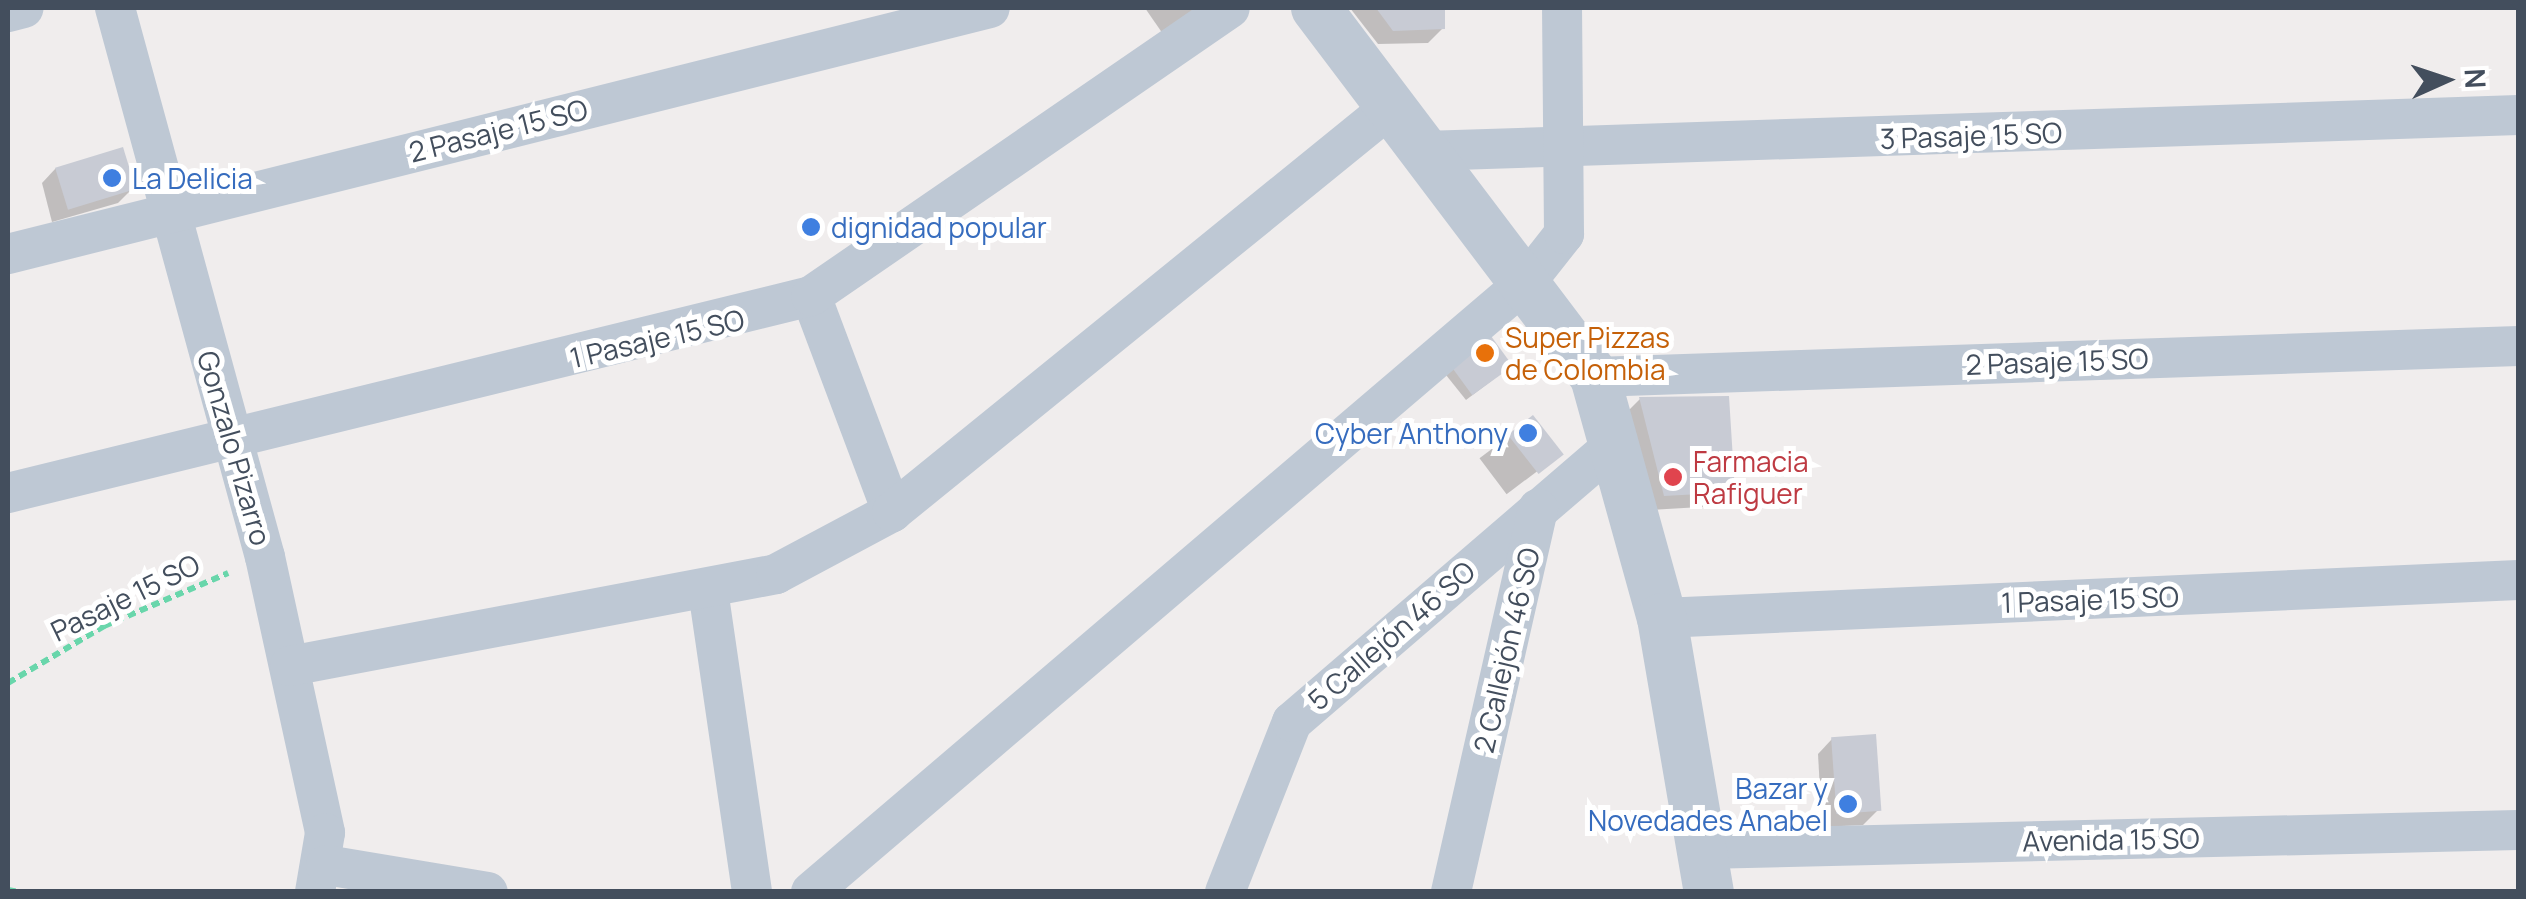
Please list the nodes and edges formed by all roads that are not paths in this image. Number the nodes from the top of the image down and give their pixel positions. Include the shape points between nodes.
1 (24, 8) edge
2 (115, 8) edge
3 (990, 8) edge
4 (1230, 8) edge
5 (1316, 8) edge
6 (1562, 8) edge
7 (8, 12) edge
8 (1391, 107) junction
9 (2518, 114) edge
10 (1569, 149) junction
11 (1424, 151) junction
12 (171, 211) junction
13 (8, 254) edge
14 (1527, 282) junction
15 (811, 296) junction
16 (2518, 346) edge
17 (1595, 377) junction
18 (230, 433) junction
19 (1617, 442) junction
20 (8, 493) edge
21 (1538, 509) junction
22 (892, 512) junction
23 (2518, 580) edge
24 (708, 590) junction
25 (1662, 618) junction
26 (290, 666) junction
27 (2518, 830) edge
28 (1706, 870) edge
29 (320, 878) edge
30 (488, 892) edge
31 (752, 892) edge
32 (812, 892) edge
33 (1225, 892) edge
34 (1451, 892) edge

1 - 7 street
2 - 12 street, Gonzalo Pizarro
3 - 12 street, 2 Pasaje 15 SO
4 - 15 street, 1 Pasaje 15 SO
5 - 8 street
6 - 10 street
8 - 11 street
8 - 22 street
9 - 10 street, 3 Pasaje 15 SO
10 - 11 street, 3 Pasaje 15 SO
10 - 14 street via 1564,234
11 - 14 street
12 - 13 street, 2 Pasaje 15 SO
12 - 18 street, Gonzalo Pizarro
14 - 17 street
14 - 32 street
15 - 18 street, 1 Pasaje 15 SO
15 - 22 street
16 - 17 street, 2 Pasaje 15 SO
17 - 19 street
18 - 20 street, 1 Pasaje 15 SO
18 - 26 street, Gonzalo Pizarro
19 - 21 street, 2 Callejón 46 SO
19 - 25 street
21 - 33 street, 5 Callejón 46 SO via 1292,722
21 - 34 street, 2 Callejón 46 SO
22 - 24 street via 776,574
23 - 25 street, 1 Pasaje 15 SO
24 - 26 street
24 - 31 street
25 - 28 street
26 - 29 street, Gonzalo Pizarro
27 - 28 street, Avenida 15 SO
29 - 30 street

